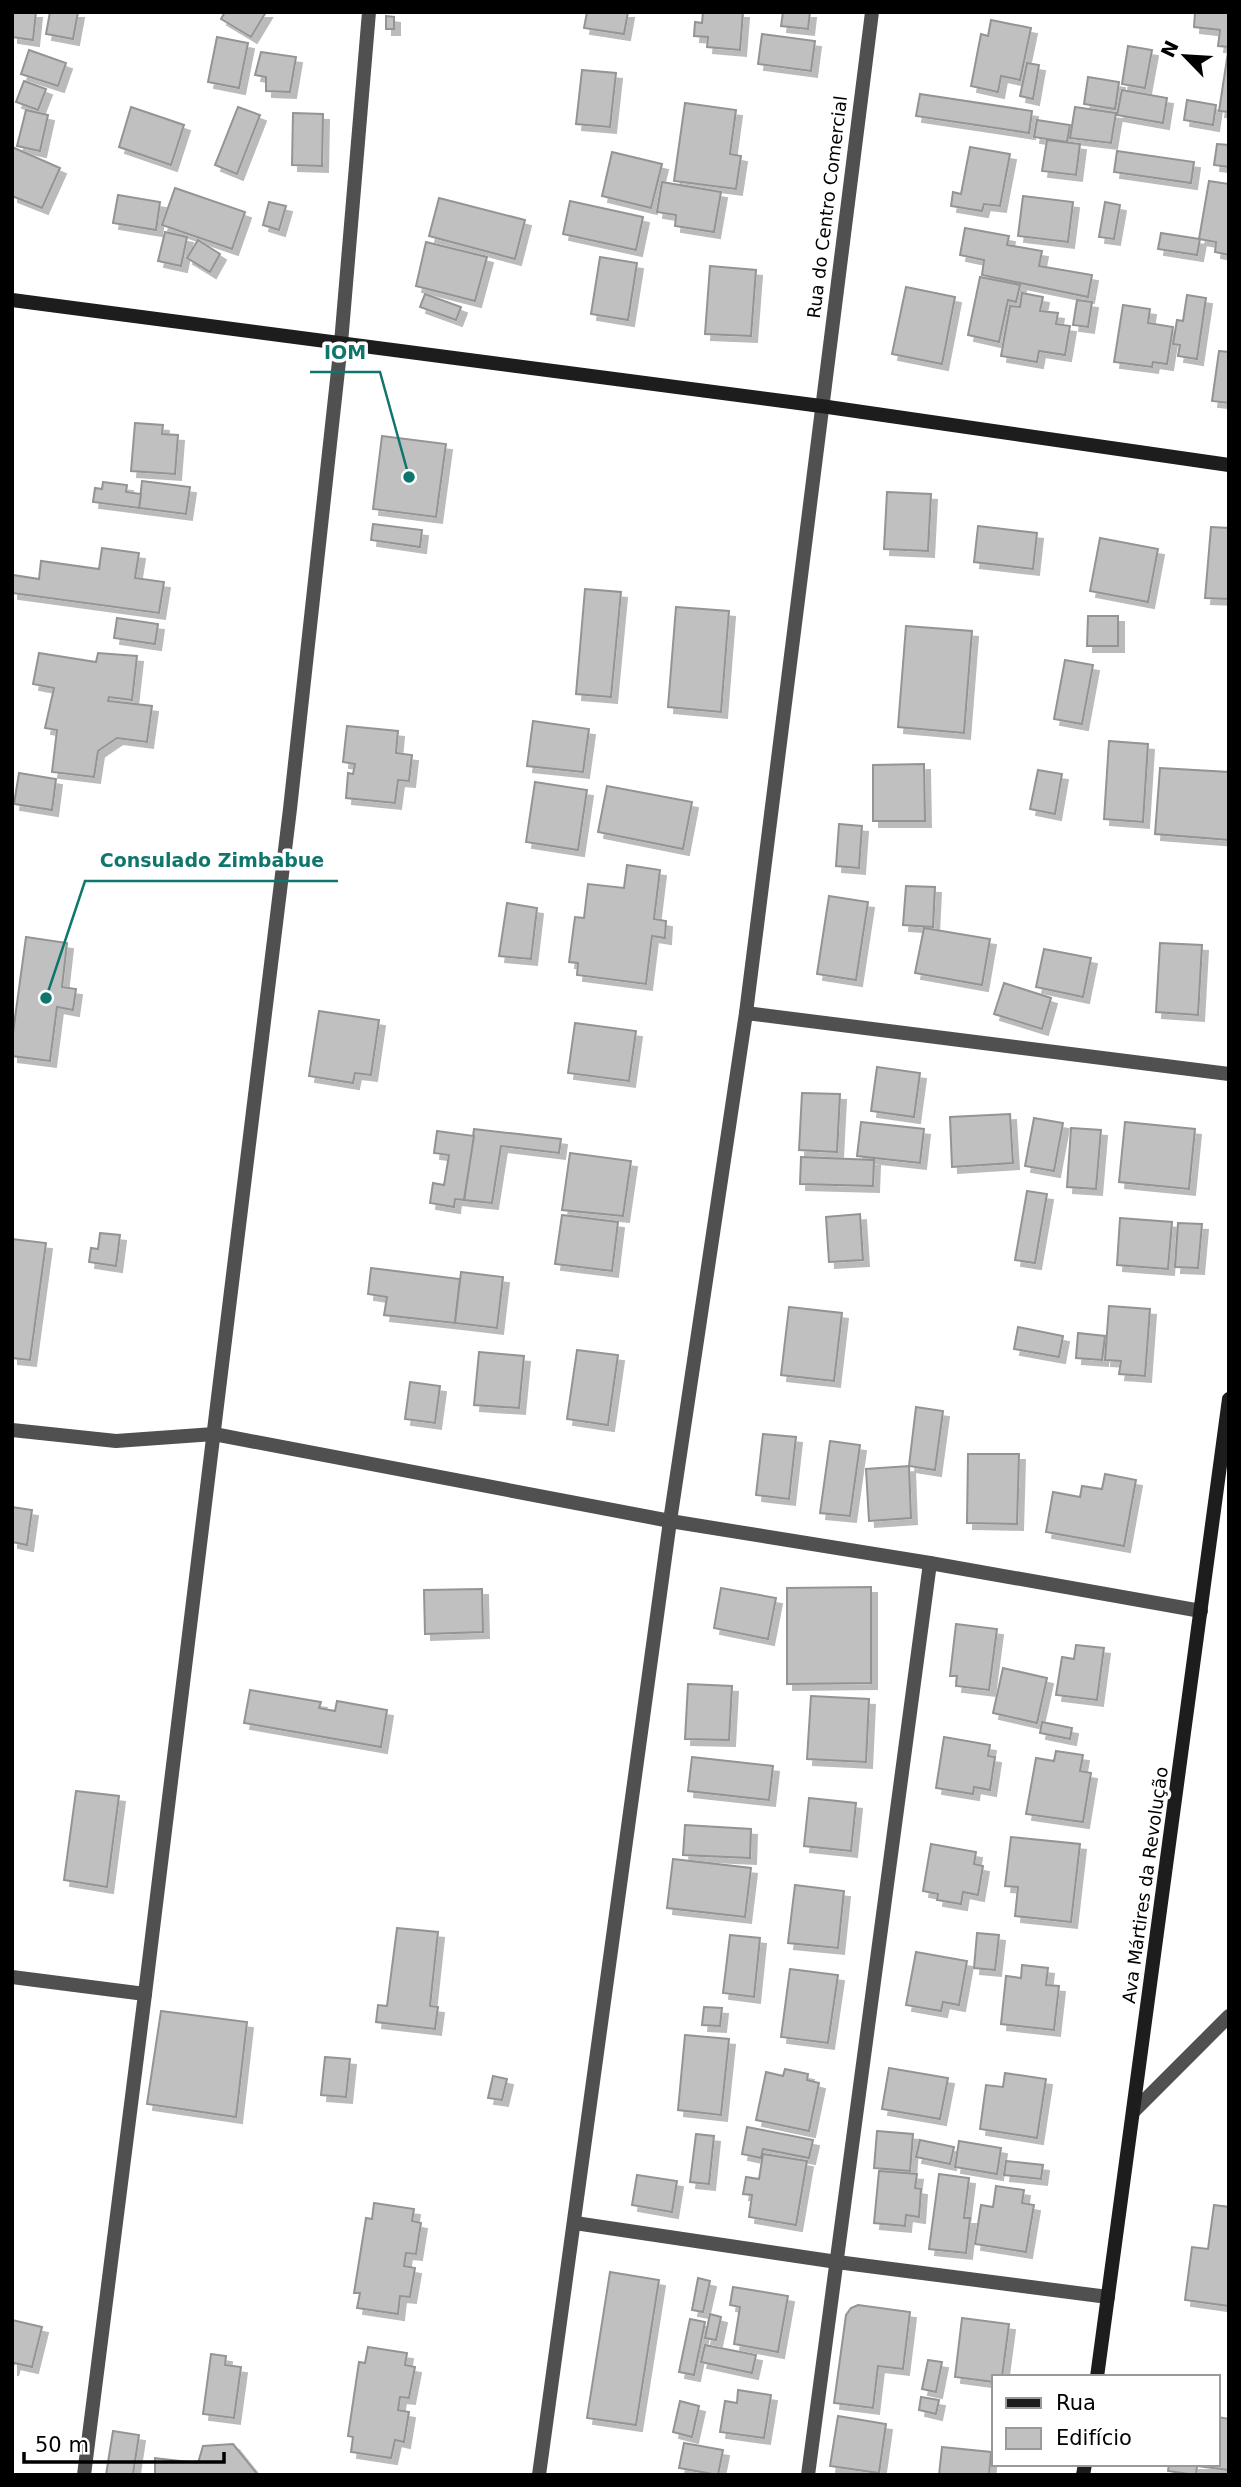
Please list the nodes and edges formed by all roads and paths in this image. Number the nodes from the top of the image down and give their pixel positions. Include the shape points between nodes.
1 (369, 12) edge
2 (872, 12) edge
3 (12, 300) edge
4 (341, 343) junction
5 (821, 406) junction
6 (1229, 465) edge
7 (746, 1013) junction
8 (1229, 1074) edge
9 (1229, 1399) edge
10 (12, 1430) edge
11 (214, 1434) junction
12 (670, 1521) junction
13 (930, 1563) junction
14 (1201, 1611) junction
15 (12, 1977) edge
16 (145, 1994) junction
17 (1229, 2016) edge
18 (1134, 2111) junction
19 (575, 2223) junction
20 (837, 2262) junction
21 (1108, 2297) junction
22 (1097, 2375) edge
23 (84, 2475) edge
24 (539, 2475) edge
25 (808, 2475) edge

1 - 4 street
2 - 5 street, Rua do Centro Comercial
3 - 4 street
4 - 5 street
4 - 11 street
5 - 6 street
5 - 7 street, Rua do Centro Comercial
7 - 8 street
7 - 12 street, Rua do Centro Comercial
9 - 14 street, Ava Mártires da Revolução
10 - 11 street via 116,1441
11 - 12 street
11 - 16 street
12 - 13 street
12 - 19 street, Rua do Centro Comercial
13 - 14 street
13 - 20 street
14 - 18 street, Ava Mártires da Revolução
15 - 16 street
16 - 23 street
17 - 18 street
18 - 21 street, Ava Mártires da Revolução
19 - 20 street
19 - 24 street, Rua do Centro Comercial
20 - 21 street
20 - 25 street
21 - 22 street, Ava Mártires da Revolução

